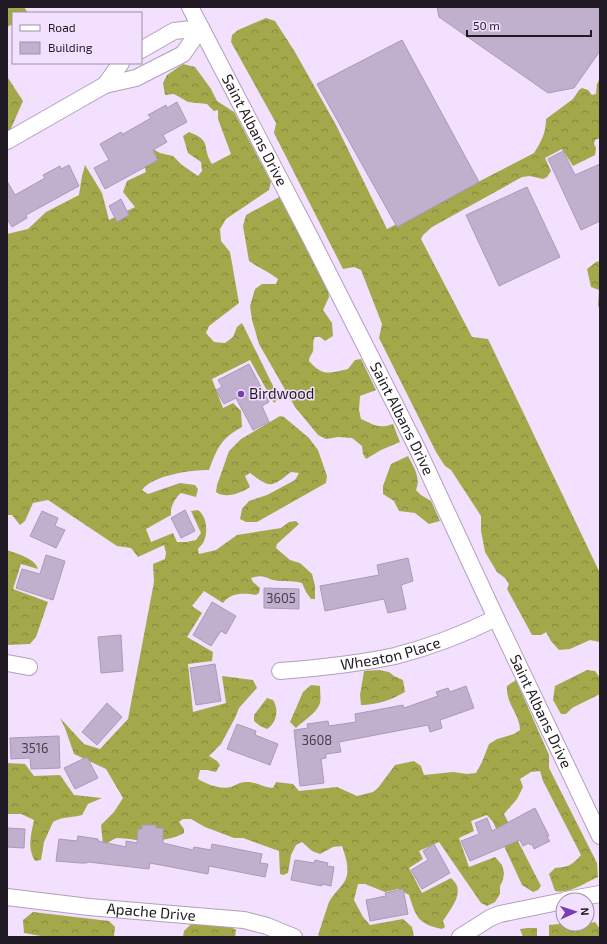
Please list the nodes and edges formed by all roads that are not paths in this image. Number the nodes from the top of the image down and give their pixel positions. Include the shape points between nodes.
1 (190, 7) edge
2 (201, 28) junction
3 (142, 49) edge
4 (121, 64) edge
5 (105, 85) junction
6 (7, 141) edge
7 (496, 618) junction
8 (7, 663) edge
9 (29, 667) dead end
10 (280, 671) dead end
11 (600, 836) edge
12 (7, 897) edge
13 (555, 903) edge
14 (294, 937) edge
15 (460, 937) edge

1 - 2 street, Saint Albans Drive
2 - 3 street via 174,30
2 - 5 street via 183,54 136,78
2 - 7 street, Saint Albans Drive via 413,441
4 - 5 street
5 - 6 street
7 - 10 street, Wheaton Place via 420,649 396,655 358,663
7 - 11 street, Saint Albans Drive
8 - 9 street
12 - 14 street, Apache Drive via 88,907 244,920
13 - 15 street via 500,914

